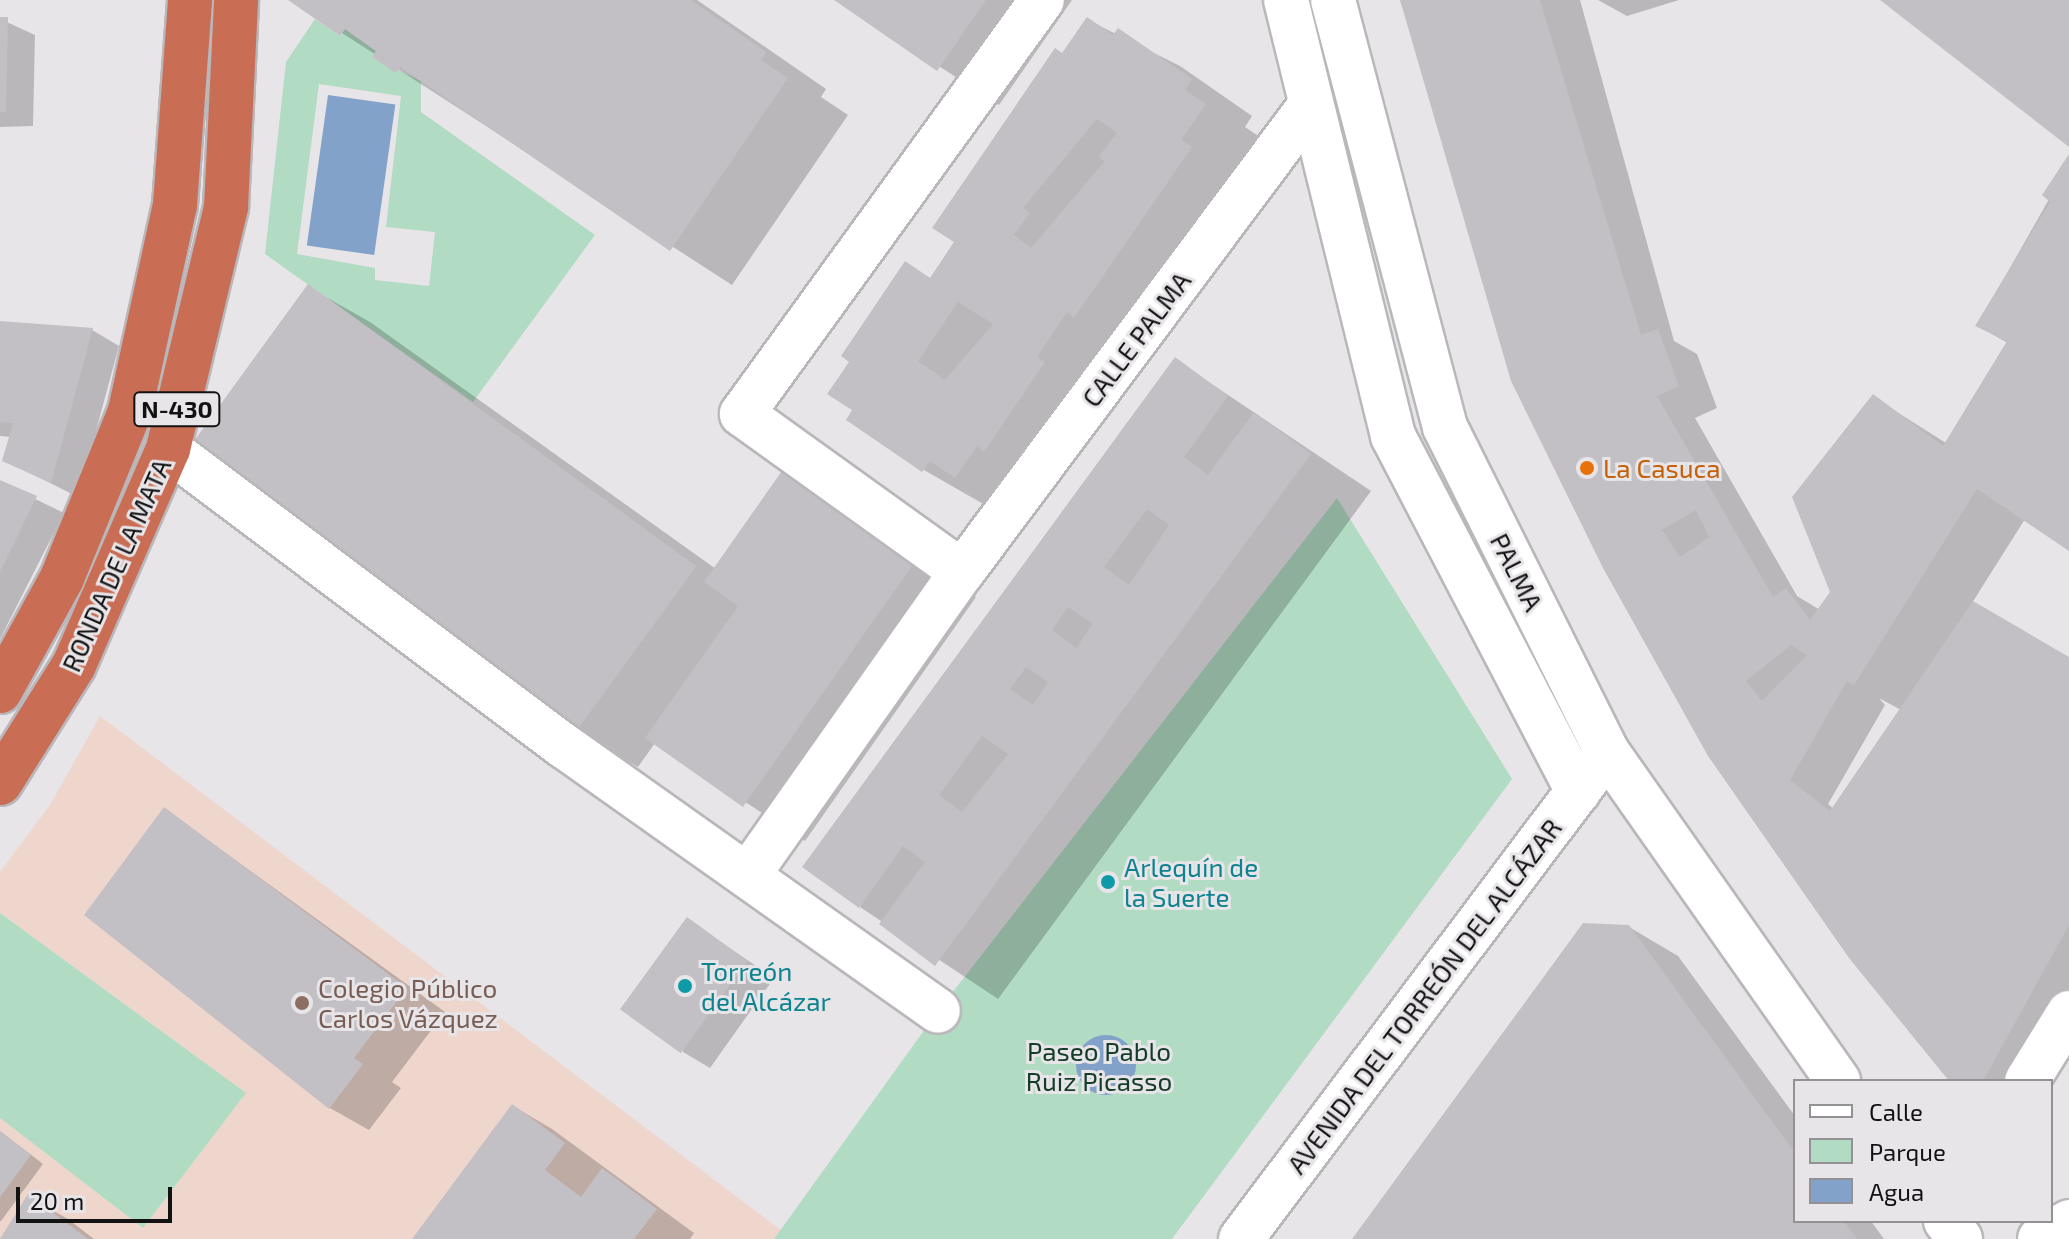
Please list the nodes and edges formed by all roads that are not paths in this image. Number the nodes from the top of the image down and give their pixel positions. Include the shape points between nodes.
1 (190, 0) edge
2 (236, 0) edge
3 (1042, 0) edge
4 (1286, 0) edge
5 (1333, 0) edge
6 (1310, 106) junction
7 (168, 449) junction
8 (962, 572) junction
9 (0, 691) edge
10 (1607, 752) junction
11 (0, 783) edge
12 (1578, 792) junction
13 (750, 872) junction
14 (938, 1011) dead end
15 (2069, 1013) edge
16 (1837, 1079) edge
17 (2028, 1079) edge
18 (2069, 1222) edge
19 (1948, 1223) edge
20 (1241, 1239) edge
21 (1960, 1239) edge
22 (2040, 1239) edge

1 - 9 highway, RONDA DE LA MATA / N-430 via 175,205 130,411 62,578
2 - 7 highway, RONDA DE LA MATA / N-430 via 226,207
3 - 8 street via 742,414
4 - 6 street, PALMA
5 - 10 street, PALMA via 1445,427
6 - 8 street, CALLE PALMA
6 - 12 street, PALMA via 1393,436
7 - 11 highway, RONDA DE LA MATA / N-430 via 74,665
7 - 13 street via 564,746
8 - 13 street, CALLE PALMA
10 - 12 street, AVENIDA DEL TORREÓN DEL ALCÁZAR
10 - 16 street, PALMA
12 - 20 street, AVENIDA DEL TORREÓN DEL ALCÁZAR
13 - 14 street
15 - 17 street
18 - 22 street
19 - 21 street

